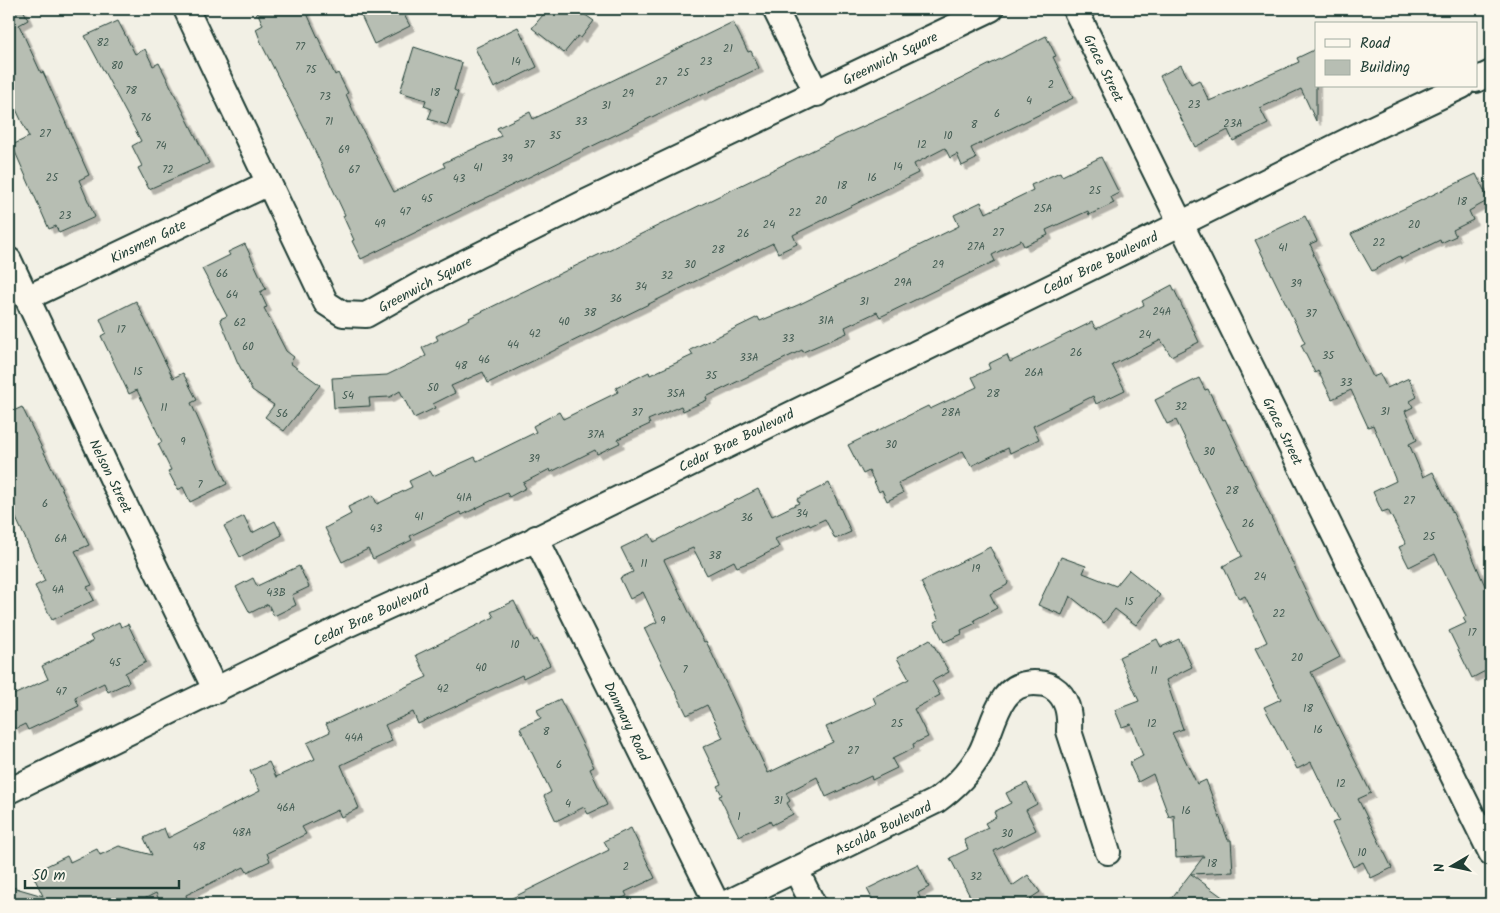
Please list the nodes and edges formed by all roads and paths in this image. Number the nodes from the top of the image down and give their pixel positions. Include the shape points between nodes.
1 (186, 9) edge
2 (775, 9) edge
3 (991, 9) edge
4 (1075, 9) edge
5 (1491, 73) edge
6 (1478, 79) edge
7 (1458, 88) edge
8 (817, 94) junction
9 (269, 183) junction
10 (1180, 224) junction
11 (9, 260) edge
12 (27, 298) junction
13 (536, 538) junction
14 (216, 691) junction
15 (9, 791) edge
16 (1108, 852) dead end
17 (1491, 853) edge
18 (796, 870) junction
19 (717, 904) edge
20 (725, 904) edge
21 (813, 904) edge

1 - 9 street, Greenwich Square
2 - 8 street
3 - 8 street, Greenwich Square
4 - 10 street, Grace Street
5 - 6 street
7 - 10 street, Cedar Brae Boulevard
8 - 9 street, Greenwich Square via 586,202 366,315 343,314 326,303
9 - 12 street, Kinsmen Gate
10 - 13 street, Cedar Brae Boulevard
10 - 17 street, Grace Street
11 - 12 street, Nelson Street
12 - 14 street, Nelson Street
13 - 14 street, Cedar Brae Boulevard via 350,624
13 - 19 street, Danmary Road
14 - 15 street, Cedar Brae Boulevard
16 - 18 street, Ascolda Boulevard via 1069,731 1070,715 1066,704 1052,687 1027,683 1014,688 1000,704 980,753 965,776 949,791 922,810
18 - 20 street, Ascolda Boulevard
18 - 21 street

